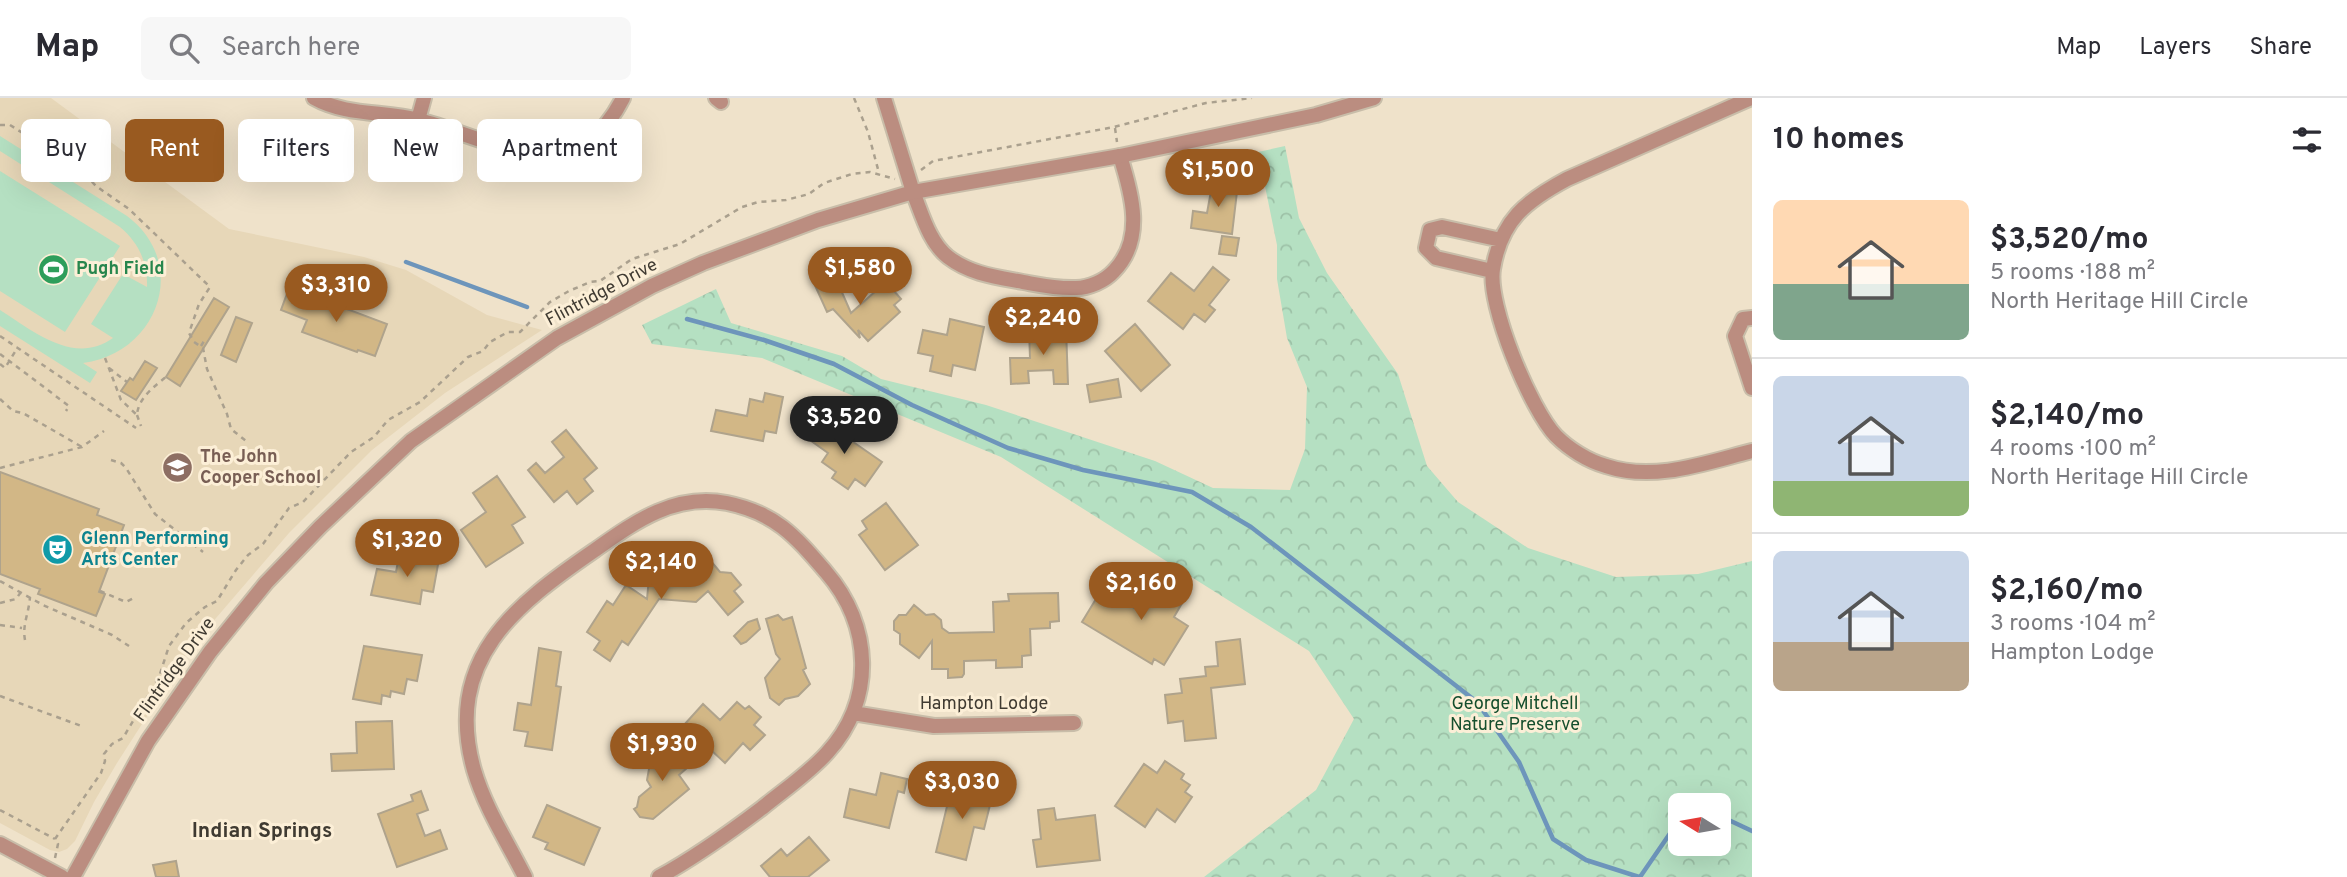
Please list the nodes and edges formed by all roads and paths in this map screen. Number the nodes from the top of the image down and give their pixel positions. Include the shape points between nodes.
1 (314, 98) edge
2 (424, 98) edge
3 (623, 98) edge
4 (854, 98) edge
5 (884, 98) edge
6 (1251, 98) edge
7 (1374, 98) edge
8 (1751, 98) edge
9 (411, 119) edge
10 (418, 119) edge
11 (0, 125) edge
12 (463, 134) edge
13 (1120, 156) junction
14 (880, 173) junction
15 (908, 175) junction
16 (914, 192) junction
17 (1501, 240) junction
18 (1492, 271) junction
19 (211, 287) junction
20 (214, 291) dead end
21 (1752, 318) edge
22 (0, 336) edge
23 (206, 338) dead end
24 (201, 346) junction
25 (18, 347) junction
26 (0, 354) edge
27 (106, 358) dead end
28 (9, 360) junction
29 (0, 364) edge
30 (109, 368) junction
31 (167, 376) dead end
32 (127, 382) dead end
33 (1752, 388) edge
34 (0, 399) edge
35 (66, 411) dead end
36 (136, 415) junction
37 (141, 426) dead end
38 (136, 428) dead end
39 (104, 431) dead end
40 (246, 441) dead end
41 (82, 447) junction
42 (1752, 451) edge
43 (111, 460) dead end
44 (0, 468) edge
45 (203, 552) dead end
46 (0, 581) edge
47 (100, 591) dead end
48 (21, 592) junction
49 (30, 597) junction
50 (134, 598) dead end
51 (0, 603) edge
52 (0, 625) edge
53 (22, 628) junction
54 (25, 640) dead end
55 (129, 646) dead end
56 (0, 696) edge
57 (853, 713) junction
58 (1074, 723) dead end
59 (84, 727) dead end
60 (0, 810) edge
61 (55, 839) junction
62 (0, 844) edge
63 (55, 874) edge
64 (73, 877) edge
65 (525, 877) edge
66 (659, 877) edge

1 - 9 street via 346,110
2 - 10 street
3 - 12 street via 595,135 561,153 542,155
4 - 14 path
5 - 15 street
6 - 15 path via 1206,103 1114,127 933,161
7 - 13 street, Flintridge Drive via 1316,115
8 - 17 street via 1544,191 1523,207
11 - 19 path via 10,125 81,170
13 - 16 street, Flintridge Drive
13 - 16 street via 1134,212 1133,236 1108,277 1078,289 982,275 965,268 946,256 934,240
14 - 15 path via 892,180
14 - 61 path via 852,174 786,200 758,201 680,244 632,259 600,281 550,302 520,332 508,332 490,342 420,402 388,420 310,495 289,509 236,570 217,601 187,623 169,646 159,677 123,738 104,754 101,773
15 - 16 street
16 - 64 street, Flintridge Drive via 818,220 652,286 557,338 411,441 266,583 217,643 148,741
17 - 18 street
17 - 18 street via 1442,227 1430,230 1426,248 1436,258
18 - 42 street via 1502,324 1538,413 1557,437 1581,455 1621,470 1654,472
19 - 20 path
19 - 24 path via 199,304 189,334
21 - 33 street via 1743,319 1735,336
22 - 25 path
23 - 24 path
24 - 40 path via 231,429
25 - 28 path
25 - 38 path
26 - 28 path
27 - 30 path
28 - 29 path via 5,368
28 - 35 path via 69,406
30 - 32 path
30 - 36 path via 121,400
31 - 36 path via 147,394
34 - 41 path via 13,411
36 - 37 path
39 - 41 path
41 - 44 path
43 - 45 path via 126,467 155,514
46 - 48 path
47 - 50 path via 125,602
48 - 49 path
48 - 51 path via 16,599
49 - 53 path
49 - 55 path
52 - 53 path
53 - 54 path
56 - 59 path
57 - 58 street, Hampton Lodge via 934,726
57 - 65 street via 863,661 855,618 846,597 788,529 769,517 703,501 680,503 636,521 523,604 503,624 477,668 468,719 469,746 485,797
57 - 66 street via 827,753 800,778 728,834
60 - 61 path
61 - 63 path
62 - 63 street

